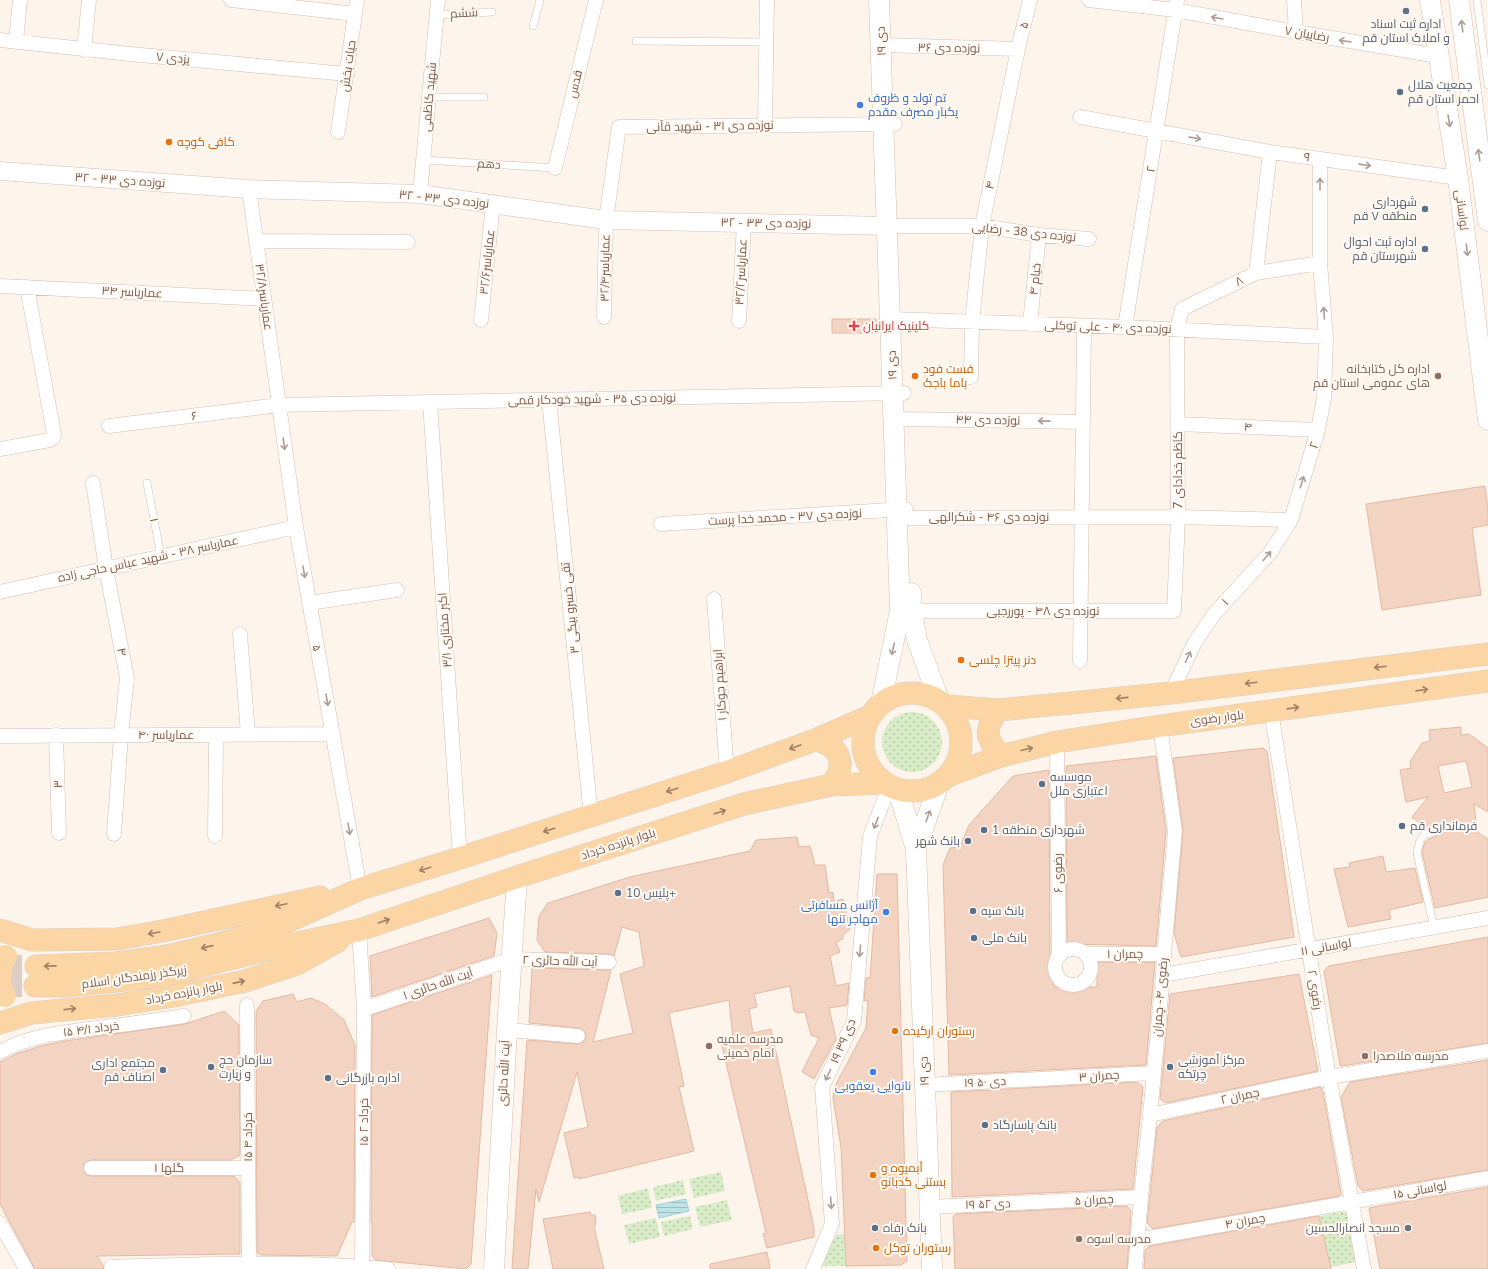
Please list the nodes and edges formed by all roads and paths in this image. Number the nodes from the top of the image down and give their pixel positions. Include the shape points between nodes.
1 (20, 0) edge
2 (89, 0) edge
3 (231, 0) edge
4 (438, 0) edge
5 (540, 0) edge
6 (596, 0) edge
7 (767, 0) edge
8 (879, 0) edge
9 (892, 0) edge
10 (1030, 0) edge
11 (1089, 0) edge
12 (1294, 0) edge
13 (1430, 0) edge
14 (1459, 0) edge
15 (1477, 0) edge
16 (1176, 5) edge
17 (356, 7) edge
18 (492, 12) dead end
19 (437, 15) junction
20 (533, 26) dead end
21 (1296, 32) junction
22 (0, 40) edge
23 (636, 41) dead end
24 (16, 42) junction
25 (766, 42) junction
26 (887, 46) junction
27 (1018, 49) junction
28 (84, 50) junction
29 (1438, 56) junction
30 (347, 74) junction
31 (1488, 85) edge
32 (429, 97) junction
33 (484, 97) dead end
34 (1080, 117) dead end
35 (889, 124) junction
36 (765, 125) junction
37 (1157, 131) junction
38 (338, 132) dead end
39 (1270, 152) junction
40 (1320, 159) junction
41 (424, 160) junction
42 (555, 168) joint
43 (0, 172) edge
44 (1458, 178) junction
45 (249, 189) junction
46 (420, 194) junction
47 (493, 204) junction
48 (606, 220) junction
49 (1488, 222) edge
50 (744, 223) junction
51 (893, 226) junction
52 (982, 226) junction
53 (1040, 235) junction
54 (1089, 239) dead end
55 (256, 241) junction
56 (408, 242) dead end
57 (1320, 263) junction
58 (1256, 273) junction
59 (0, 286) edge
60 (27, 287) junction
61 (264, 299) junction
62 (604, 317) dead end
63 (896, 319) junction
64 (481, 320) dead end
65 (739, 321) dead end
66 (972, 322) junction
67 (1030, 324) junction
68 (1084, 326) junction
69 (1125, 327) junction
70 (1177, 330) junction
71 (1326, 337) junction
72 (932, 378) dead end
73 (899, 393) junction
74 (549, 400) junction
75 (430, 402) junction
76 (279, 405) junction
77 (899, 419) junction
78 (1488, 420) edge
79 (1083, 422) junction
80 (1178, 424) junction
81 (110, 426) dead end
82 (1318, 430) junction
83 (0, 449) edge
84 (93, 483) dead end
85 (147, 483) dead end
86 (903, 514) junction
87 (1178, 517) junction
88 (1081, 518) junction
89 (1291, 520) junction
90 (661, 524) dead end
91 (296, 527) junction
92 (161, 556) junction
93 (106, 569) junction
94 (396, 590) dead end
95 (0, 592) edge
96 (714, 599) dead end
97 (309, 603) junction
98 (912, 611) junction
99 (1080, 611) junction
100 (1174, 611) joint
101 (240, 634) dead end
102 (1485, 651) edge
103 (1080, 660) dead end
104 (1488, 681) edge
105 (1171, 692) junction
106 (943, 703) junction
107 (875, 710) junction
108 (998, 710) junction
109 (1271, 711) junction
110 (1160, 726) junction
111 (248, 734) junction
112 (333, 734) junction
113 (56, 735) junction
114 (121, 735) junction
115 (216, 735) junction
116 (0, 736) edge
117 (815, 740) junction
118 (1056, 742) junction
119 (1001, 756) junction
120 (727, 772) junction
121 (944, 779) junction
122 (831, 785) junction
123 (890, 786) junction
124 (592, 816) junction
125 (1434, 832) dead end
126 (59, 833) dead end
127 (114, 834) dead end
128 (215, 836) dead end
129 (916, 849) junction
130 (460, 858) junction
131 (517, 877) junction
132 (360, 889) junction
133 (1488, 918) edge
134 (1434, 928) junction
135 (0, 930) edge
136 (359, 930) junction
137 (275, 938) junction
138 (32, 940) junction
139 (1309, 950) junction
140 (1086, 954) junction
141 (1164, 954) junction
142 (1059, 956) junction
143 (512, 959) junction
144 (609, 962) dead end
145 (1163, 975) junction
146 (3, 976) edge
147 (35, 976) tunnel mouth
148 (247, 1005) dead end
149 (364, 1009) junction
150 (31, 1014) junction
151 (184, 1016) dead end
152 (0, 1023) edge
153 (507, 1030) junction
154 (578, 1036) dead end
155 (1488, 1051) edge
156 (0, 1052) edge
157 (1153, 1072) junction
158 (1330, 1077) junction
159 (1046, 1079) joint
160 (925, 1085) junction
161 (1150, 1115) junction
162 (91, 1168) dead end
163 (248, 1168) junction
164 (1488, 1178) edge
165 (1141, 1197) junction
166 (1046, 1202) joint
167 (1353, 1202) junction
168 (930, 1207) junction
169 (0, 1222) edge
170 (1138, 1240) junction
171 (250, 1266) edge
172 (362, 1266) junction
173 (111, 1267) dead end
174 (26, 1269) edge
175 (388, 1269) edge
176 (494, 1269) edge
177 (813, 1269) edge
178 (932, 1269) edge
179 (1136, 1269) edge
180 (1364, 1269) edge

1 - 24 street
2 - 28 street
3 - 17 street
4 - 19 street, شهید کاظمی
5 - 20 lane
6 - 42 street, قدس
7 - 25 street
8 - 26 main road, ۱۹ دی
9 - 26 main road, ۱۹ دی
10 - 27 street, ۵
11 - 16 street, ۷ رضاییان
12 - 21 street
13 - 29 main road, لواسانی
49 -> 14 main road, لواسانی
15 - 31 lane
21 -> 16 street, ۷ رضاییان
16 - 37 street, ۲
17 - 30 street, حیات بخش
18 - 19 lane, ششم
19 - 32 street, شهید کاظمی
29 -> 21 street, ۷ رضاییان
22 - 24 street, یزدی ۷
23 - 25 lane
24 - 28 street, یزدی ۷
25 - 36 street
26 - 27 street, نوزده دی ۳۶
26 - 35 main road, ۱۹ دی
27 - 52 street, ۴
28 - 30 street, یزدی ۷
29 -> 44 main road, لواسانی
30 - 38 street, حیات بخش
32 - 33 lane
32 - 41 street, شهید کاظمی
34 - 37 street, ۹
35 - 36 street, نوزده دی ۳۱ - شهید قآنی
35 - 51 main road, ۱۹ دی
36 - 48 street, نوزده دی ۳۱ - شهید قآنی via 619,127
37 -> 39 street, ۹
37 - 69 street, ۲
39 - 40 street, ۹
39 - 58 street
40 -> 44 street, ۹
57 -> 40 street, ۲
41 - 42 lane, دهم
41 - 46 street, شهید کاظمی
43 - 45 street, ۳۲ - نوزده دی ۳۳
44 -> 78 main road, لواسانی
45 - 46 street, ۳۲ - نوزده دی ۳۳
45 - 55 street, عماریاسر۳۲/۸
46 - 47 street, ۳۲ - نوزده دی ۳۳
47 - 48 street, ۳۲ - نوزده دی ۳۳
47 - 64 street, عماریاسر۳۲/۶
48 - 50 street, ۳۲ - نوزده دی ۳۳
48 - 62 street, عماریاسر۳۲/۴
50 - 51 street, ۳۲ - نوزده دی ۳۳
50 - 65 street, عماریاسر۳۲/۲
51 - 52 street, نوزده دی 38 - رضایی
51 - 63 main road, ۱۹ دی
52 - 53 street, نوزده دی 38 - رضایی
52 - 66 street, ۴
53 - 54 street, نوزده دی 38 - رضایی
53 - 67 street, ۴ خیام
55 - 56 street
55 - 61 street, عماریاسر۳۲/۸
57 - 58 street, ۸
71 -> 57 street, ۲
58 - 70 street, ۸ via 1182,309
59 - 60 street, عماریاسر ۳۴
60 - 61 street, عماریاسر ۳۴
60 - 83 street via 54,434 50,440
61 - 76 street, عماریاسر۳۲/۸
63 - 66 street, نوزده دی ۴۰ - علی توکلی
63 - 73 main road, ۱۹ دی
66 - 67 street, نوزده دی ۴۰ - علی توکلی
66 - 72 street, ۴ via 971,377
67 - 68 street, نوزده دی ۴۰ - علی توکلی
68 - 69 street, نوزده دی ۴۰ - علی توکلی
68 - 79 street
69 - 70 street, نوزده دی ۴۰ - علی توکلی
70 - 71 street, نوزده دی ۴۰ - علی توکلی
70 - 80 street, 7 کاظم خدادای
71 - 82 street, ۲ via 1324,398
73 - 74 street, نوزده دی ۳۵ - شهید خودکار قمی
73 - 77 main road, ۱۹ دی
74 - 75 street, نوزده دی ۳۵ - شهید خودکار قمی
74 - 124 street, ۳ تقی خسرو بیگی
75 - 76 street, نوزده دی ۳۵ - شهید خودکار قمی
75 - 130 street, ۳/۱ اکبر مختاری
76 - 81 street, ۶
76 -> 91 street, ۵
79 -> 77 street, نوزده دی ۴۴
77 - 86 main road, ۱۹ دی
79 - 88 street
80 - 82 street, ۴
80 - 87 street, 7 کاظم خدادای
89 -> 82 street, ۲
84 - 93 street
85 - 92 lane, ۱
86 - 88 street, نوزده دی ۴۶ - شکرالهی
86 - 90 street, نوزده دی ۳۷ - محمد خدا پرست
86 - 98 main road, ۱۹ دی
86 -> 107 main road, ۱۹ دی via 900,611
87 - 88 street
87 - 89 street
87 - 100 street, 7 کاظم خدادای
88 - 99 street
105 -> 89 street, ۱ via 1195,642 1215,613 1270,553
91 - 92 street, عماریاسر ۳۸ - شهید عباس حاجی زاده
91 -> 97 street, ۵
92 - 93 street, عماریاسر ۳۸ - شهید عباس حاجی زاده
93 - 95 street, عماریاسر ۳۸ - شهید عباس حاجی زاده
93 - 114 street, ۴ via 127,678
94 - 97 street
96 - 120 street, ۱ ابراهیم جوکار
97 -> 112 street, ۵
98 - 99 street, نوزده دی ۴۸ - پوررجبی
98 - 106 main road, ۱۹ دی via 917,640
99 - 100 street, نوزده دی ۴۸ - پوررجبی
99 - 103 street
101 - 111 street
102 -> 105 main road
109 -> 104 main road, بلوار رضوی
105 -> 108 main road
106 - 107 main road via 920,693 899,694
106 - 108 main road
106 - 121 main road via 958,722 962,740 959,758
107 - 117 main road
107 - 123 main road via 864,730 862,745 872,773
108 - 119 main road via 987,733 989,742
109 - 110 main road, بلوار رضوی
109 - 139 street, رضوی ۲
110 - 118 main road, بلوار رضوی
110 - 141 street, رضوی ۴- چمران via 1175,831
111 - 112 street, عماریاسر ۴۰
111 - 115 street, عماریاسر ۴۰
112 -> 132 street, ۵
113 - 114 street, عماریاسر ۴۰
113 - 116 street, عماریاسر ۴۰
113 - 126 street, ۳
114 - 115 street, عماریاسر ۴۰
114 - 127 street
115 - 128 street
117 -> 120 main road
117 - 122 main road via 825,742 834,748 839,757 841,767 838,777
119 -> 118 main road, بلوار رضوی
118 - 142 street, رضوی ۶
119 - 121 main road, بلوار رضوی
120 -> 124 main road
121 - 123 main road via 926,790 912,792
129 -> 121 main road
122 - 123 main road, بلوار پانزده خرداد
131 -> 122 main road, بلوار پانزده خرداد via 744,804
123 - 129 main road
123 -> 177 street, ۱۹ دی ۳۹ via 870,838 854,1021 822,1087 832,1224
124 -> 130 main road
125 - 134 lane via 1424,835 1417,853
129 - 160 main road, ۱۹ دی
130 -> 132 main road
136 -> 131 main road, بلوار پانزده خرداد
131 - 143 main road, آیت الله حائری
132 - 137 main road
132 -> 138 main road via 117,939
133 - 134 street, لواسانی ۱۱
134 - 139 street, لواسانی ۱۱
135 - 138 main road
136 - 137 main road, بلوار پانزده خرداد
136 - 149 street, ۱۵ خرداد ۲
150 -> 136 main road, بلوار پانزده خرداد via 174,996 245,981 297,964
137 - 147 main road, زیرگذر رزمندگان اسلام via 218,944 167,956
138 - 146 main road via 22,942 13,948
139 - 145 street, لواسانی ۱۱
139 - 158 street, رضوی ۲
140 - 141 street, چمران ۱
140 - 142 street via 1078,949 1067,950
140 - 142 street via 1091,963 1090,974 1084,982 1074,985 1064,982 1057,975 1055,965
141 - 145 street, رضوی ۴- چمران
143 - 144 street, آیت الله حائری ۲
143 - 149 street, آیت الله حائری ۱
143 - 153 main road, آیت الله حائری
145 - 157 street, رضوی ۴- چمران
146 - 150 main road via 12,1004
148 - 163 street, ۱۵ خرداد ۴
149 - 172 street, ۱۵ خرداد ۲
150 - 152 main road, بلوار پانزده خرداد
151 - 156 street, ۱۵ خرداد ۴/۱ via 50,1034 15,1044
153 - 154 street
153 - 176 main road, آیت الله حائری
155 - 158 street, چمران ۲
157 - 159 street, چمران ۳
157 - 161 street, رضوی ۴- چمران
158 - 161 street, چمران ۲
158 - 167 street, رضوی ۲
159 - 160 street, ۱۹ دی ۵۰
160 - 168 main road, ۱۹ دی
161 - 165 street, رضوی ۴- چمران
162 - 163 street, گلها ۱
163 - 171 street, ۱۵ خرداد ۴
164 - 167 street, لواسانی ۱۵
165 - 166 street, چمران ۵
165 - 170 street, رضوی ۴- چمران
166 - 168 street, ۱۹ دی ۵۲
167 - 170 street, چمران ۴
167 - 180 street, رضوی ۲
168 - 178 main road, ۱۹ دی
169 - 174 street
170 - 179 street, رضوی ۴- چمران
171 - 172 street
171 - 173 street
172 - 175 street

